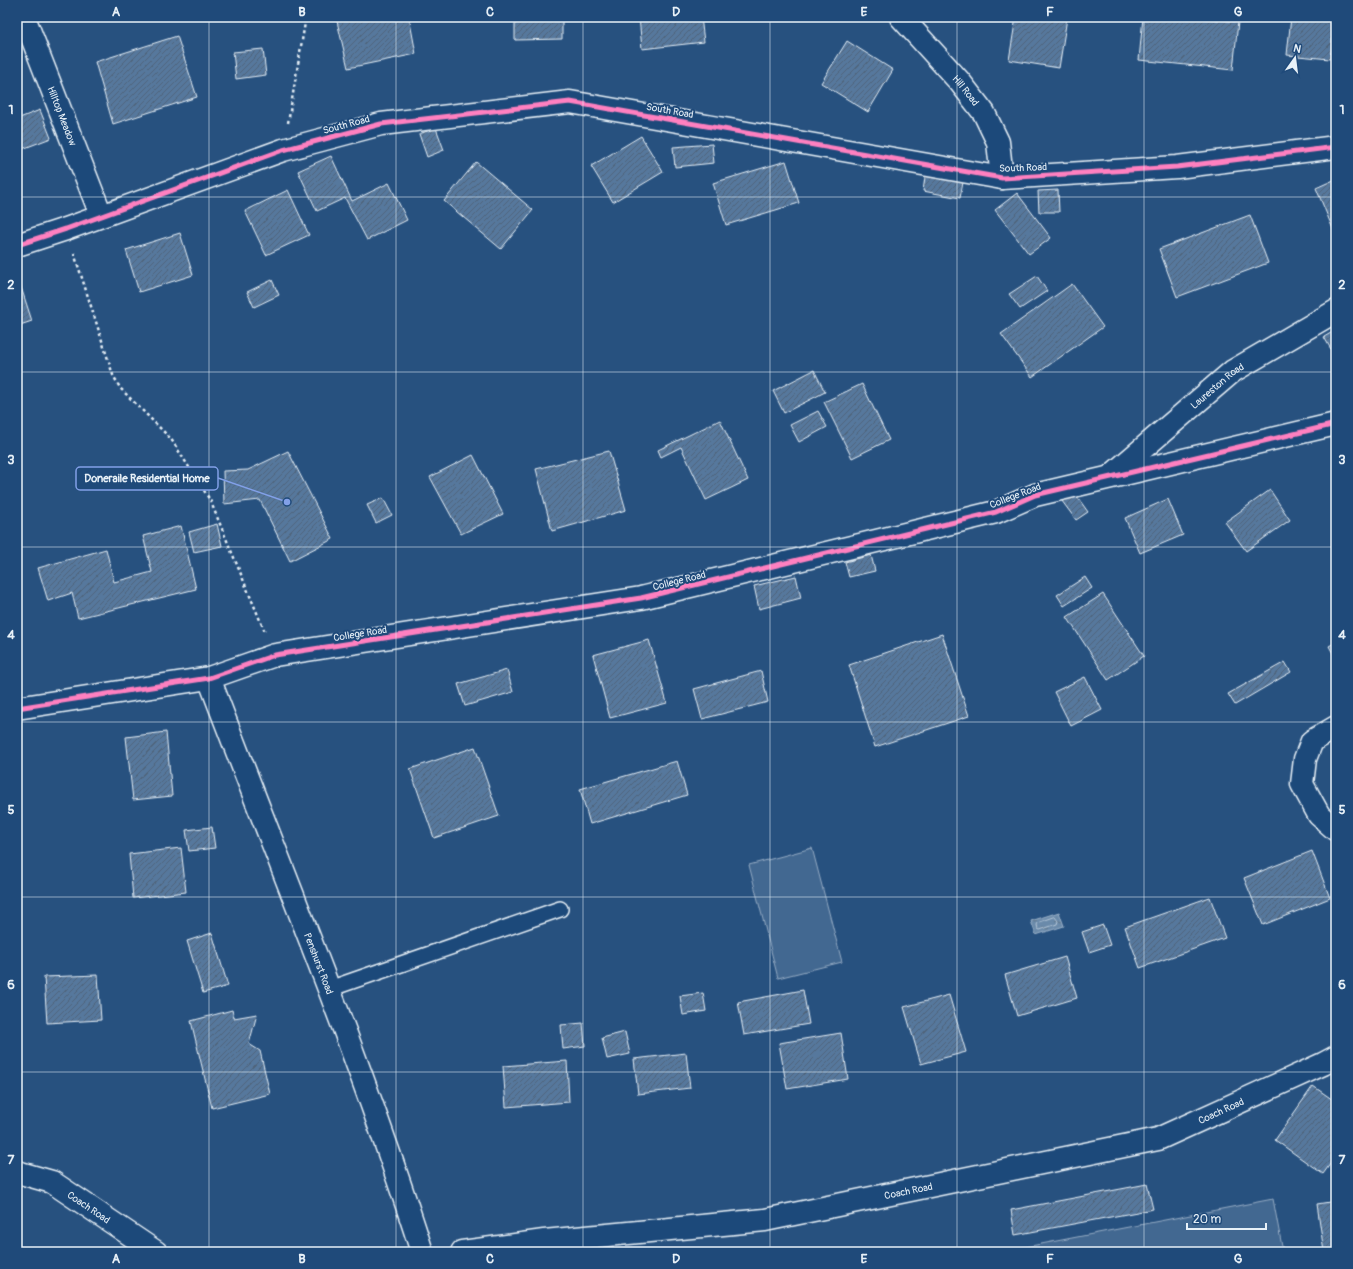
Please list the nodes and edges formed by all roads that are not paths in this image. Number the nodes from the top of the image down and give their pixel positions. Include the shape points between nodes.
1 (24, 17) edge
2 (901, 17) edge
3 (1336, 148) edge
4 (1002, 178) junction
5 (101, 216) junction
6 (17, 246) edge
7 (1336, 311) edge
8 (1336, 424) edge
9 (1109, 477) junction
10 (208, 678) junction
11 (17, 708) edge
12 (1336, 727) edge
13 (1336, 830) edge
14 (560, 909) dead end
15 (329, 989) junction
16 (1336, 1056) edge
17 (17, 1172) edge
18 (545, 1247) edge
19 (156, 1252) edge
20 (422, 1252) edge
21 (462, 1252) edge

1 - 5 street, Hilltop Meadow
2 - 4 street, Hill Road via 960,82 984,113 998,142
3 - 4 street, South Road via 1177,167
4 - 5 street, South Road via 570,102 381,124 283,150
5 - 6 street, South Road
7 - 9 street, Laureston Road via 1233,371
8 - 9 street, College Road
9 - 10 street, College Road via 1034,495 996,512 641,598 274,655
10 - 11 street, College Road
10 - 15 street, Penshurst Road
12 - 13 street via 1312,741 1305,759 1302,784 1319,815
14 - 15 lane
15 - 20 street, Penshurst Road via 403,1191
16 - 18 street, Coach Road via 1158,1139 765,1220
17 - 19 street, Coach Road via 52,1182
18 - 21 street, Coach Road

